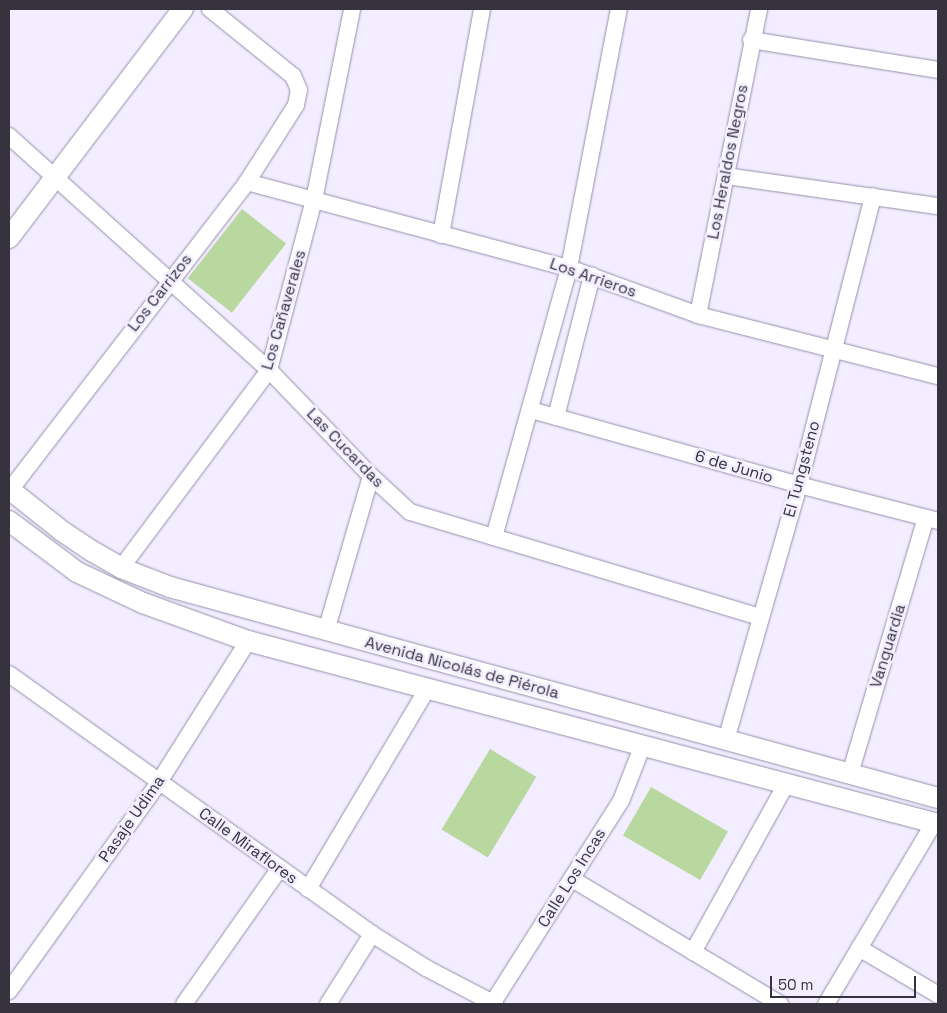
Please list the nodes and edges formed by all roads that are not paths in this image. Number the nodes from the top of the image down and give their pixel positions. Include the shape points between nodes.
1 (183, 9) edge
2 (210, 9) edge
3 (352, 9) edge
4 (482, 9) edge
5 (619, 9) edge
6 (759, 9) edge
7 (751, 40) junction
8 (938, 70) edge
9 (9, 136) edge
10 (726, 176) junction
11 (55, 178) junction
12 (247, 182) junction
13 (873, 196) junction
14 (314, 200) junction
15 (938, 206) edge
16 (442, 234) junction
17 (9, 238) edge
18 (569, 268) junction
19 (592, 276) junction
20 (171, 279) junction
21 (698, 315) junction
22 (833, 350) junction
23 (270, 370) junction
24 (938, 376) edge
25 (531, 410) junction
26 (556, 417) junction
27 (371, 476) junction
28 (799, 485) junction
29 (10, 490) edge
30 (932, 520) edge
31 (9, 521) edge
32 (494, 537) junction
33 (121, 568) junction
34 (761, 617) junction
35 (326, 631) junction
36 (248, 641) junction
37 (9, 674) edge
38 (428, 688) junction
39 (726, 740) junction
40 (642, 747) junction
41 (850, 774) junction
42 (159, 782) junction
43 (786, 784) junction
44 (938, 798) edge
45 (936, 823) edge
46 (280, 868) junction
47 (572, 879) junction
48 (308, 889) junction
49 (372, 934) junction
50 (859, 948) junction
51 (693, 952) junction
52 (9, 991) edge
53 (938, 995) edge
54 (184, 1004) edge
55 (328, 1004) edge
56 (493, 1004) edge
57 (780, 1004) edge
58 (826, 1004) edge

1 - 11 street
2 - 12 street, Los Carrizos via 293,76 299,90 296,105
3 - 14 street, Los Cañaverales
4 - 16 street
5 - 18 street
6 - 7 street, Los Heraldos Negros
7 - 8 street
7 - 10 street, Los Heraldos Negros
9 - 11 street, Las Cucardas
10 - 13 street
10 - 21 street, Los Heraldos Negros
11 - 17 street
11 - 20 street, Las Cucardas
12 - 14 street, Los Arrieros
12 - 20 street, Los Carrizos
13 - 15 street
13 - 22 street, El Tungsteno
14 - 16 street, Los Arrieros
14 - 23 street, Los Cañaverales
16 - 18 street, Los Arrieros
18 - 19 street, Los Arrieros
18 - 25 street
19 - 21 street, Los Arrieros
19 - 26 street
20 - 23 street, Las Cucardas
20 - 29 street, Los Carrizos
21 - 22 street, Los Arrieros
22 - 24 street, Los Arrieros
22 - 28 street, El Tungsteno
23 - 27 street, Las Cucardas
23 - 33 street, Los Cañaverales
25 - 26 street, 6 de Junio
25 - 32 street
26 - 28 street, 6 de Junio
27 - 32 street, Las Cucardas via 410,512
27 - 35 street
28 - 30 street, 6 de Junio
28 - 34 street, El Tungsteno
29 - 33 street, Avenida Nicolás de Piérola via 62,531
30 - 41 street, Vanguardia
31 - 36 street, Avenida Nicolás de Piérola via 77,572 143,603
32 - 34 street, Las Cucardas
33 - 35 street, Avenida Nicolás de Piérola via 170,587
34 - 39 street, El Tungsteno
35 - 39 street, Avenida Nicolás de Piérola
36 - 38 street, Avenida Nicolás de Piérola
36 - 42 street, Pasaje Udima
37 - 42 street, Calle Miraflores
38 - 40 street, Avenida Nicolás de Piérola
38 - 48 street
39 - 41 street, Avenida Nicolás de Piérola
40 - 43 street, Avenida Nicolás de Piérola
40 - 47 street, Calle Los Incas via 621,801
41 - 44 street, Avenida Nicolás de Piérola
42 - 46 street, Calle Miraflores
42 - 52 street, Pasaje Udima
43 - 45 street, Avenida Nicolás de Piérola
43 - 51 street
45 - 50 street
46 - 48 street, Calle Miraflores
46 - 54 street
47 - 51 street
47 - 56 street, Calle Los Incas
48 - 49 street, Calle Miraflores
49 - 55 street
49 - 56 street, Calle Miraflores
50 - 53 street
50 - 58 street
51 - 57 street

